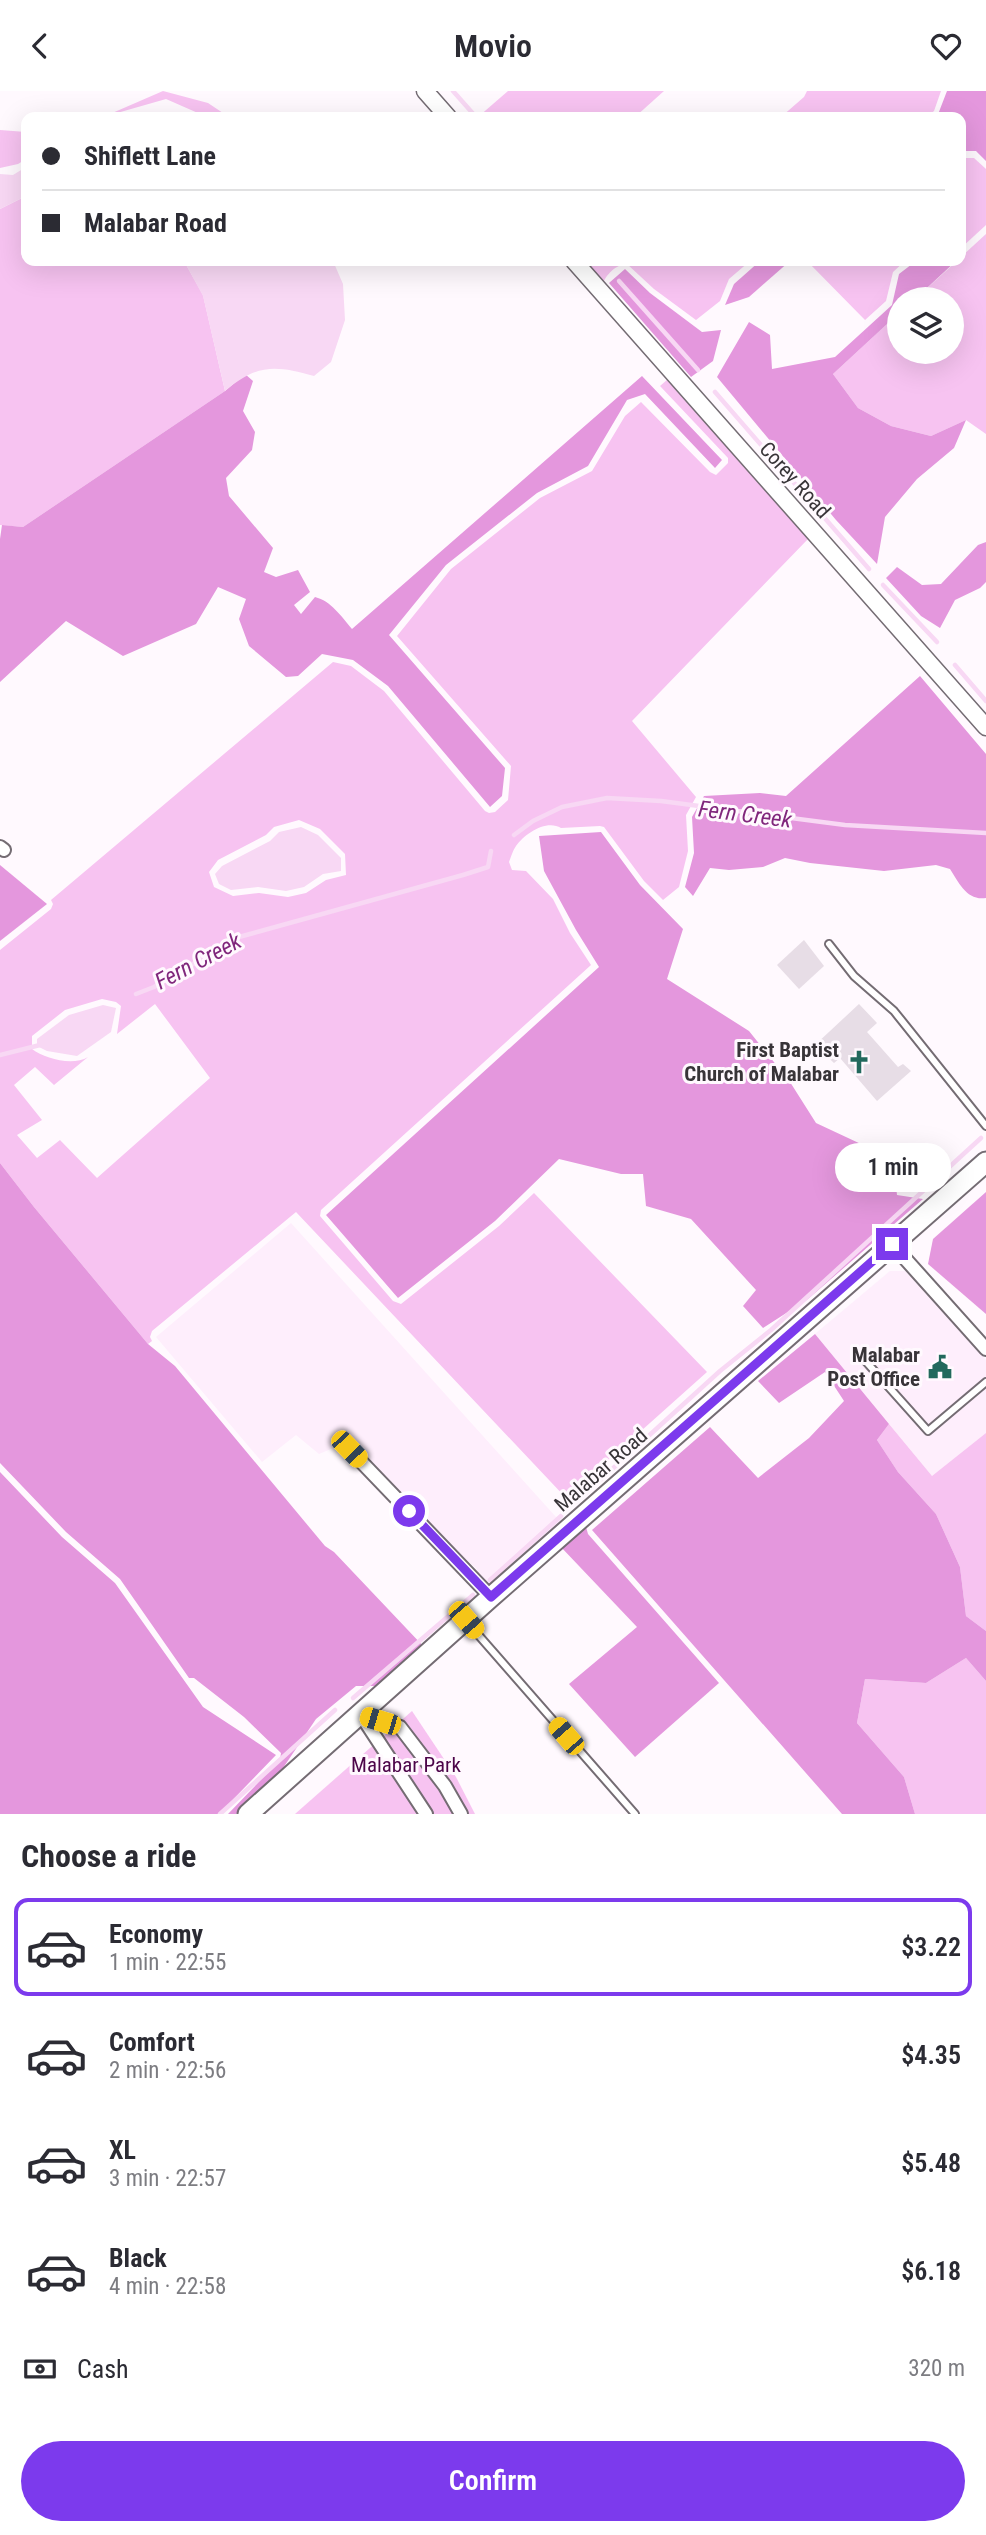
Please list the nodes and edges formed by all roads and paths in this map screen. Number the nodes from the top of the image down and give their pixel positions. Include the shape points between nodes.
1 (425, 91) edge
2 (444, 112) edge
3 (578, 266) edge
4 (986, 727) edge
5 (829, 944) dead end
6 (986, 1126) edge
7 (986, 1162) edge
8 (892, 1244) junction
9 (986, 1349) edge
10 (861, 1356) dead end
11 (986, 1382) edge
12 (349, 1449) dead end
13 (491, 1597) junction
14 (466, 1620) junction
15 (361, 1715) junction
16 (248, 1814) edge
17 (426, 1814) edge
18 (461, 1814) edge
19 (635, 1814) edge

1 - 2 street
3 - 4 street, Corey Road
5 - 6 lane via 854,976 894,1011
7 - 8 main road, Malabar Road
8 - 9 street
8 - 13 main road, Malabar Road
10 - 11 lane via 928,1431
12 - 13 street
13 - 14 main road, Malabar Road
14 - 15 main road, Malabar Road
14 - 19 lane
15 - 16 main road, Malabar Road
15 - 17 street
15 - 18 street via 400,1727

